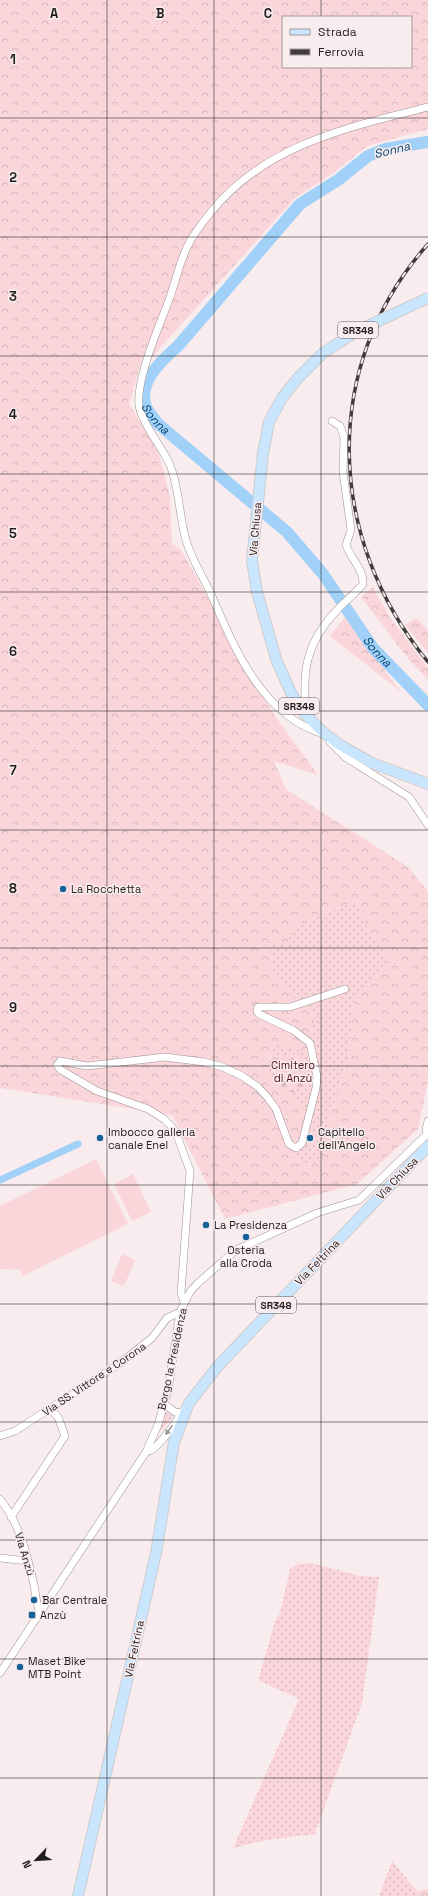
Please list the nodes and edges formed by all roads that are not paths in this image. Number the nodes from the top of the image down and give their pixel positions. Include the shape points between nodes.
1 (428, 107) edge
2 (428, 298) edge
3 (332, 421) dead end
4 (306, 715) junction
5 (324, 734) junction
6 (428, 784) edge
7 (428, 825) edge
8 (345, 989) dead end
9 (428, 1121) edge
10 (428, 1134) edge
11 (428, 1146) edge
12 (366, 1211) joint
13 (184, 1302) junction
14 (180, 1312) junction
15 (189, 1403) junction
16 (164, 1404) junction
17 (50, 1409) junction
18 (182, 1412) junction
19 (0, 1436) edge
20 (146, 1452) junction
21 (0, 1500) edge
22 (11, 1517) junction
23 (0, 1558) edge
24 (28, 1561) junction
25 (40, 1612) junction
26 (0, 1673) edge
27 (78, 1896) edge

1 - 5 street via 340,131 284,154 243,178 218,203 187,247 156,334 138,395 139,408 144,420 171,468 185,538 232,643 245,666 282,710 315,732
2 - 4 main road, Via Chiusa / SR348, bridge via 357,331 324,352 282,398 269,422 263,453 252,561 257,592 276,659 291,693
3 - 4 street via 340,426 344,437 343,472 351,530 346,545 364,576 363,584 326,623 314,642 306,663
4 - 5 main road, Via Chiusa / SR348
5 - 6 main road, Via Chiusa / SR348 via 372,763
5 - 7 street via 345,757 409,797
8 - 13 street via 290,1008 258,1007 259,1014 293,1030 310,1043 317,1077 316,1088 302,1143 296,1148 289,1144 276,1109 268,1098 248,1080 223,1067 165,1057 87,1066 60,1061 57,1065 61,1070 97,1091 148,1109 164,1119 176,1133 190,1171 181,1293
9 - 10 street
10 - 13 street, Borgo la Presidenza via 359,1200 317,1213 236,1250 198,1283
11 - 12 main road, Via Chiusa / SR348
12 - 15 main road, Via Feltrina / SR348 via 218,1366
13 - 14 street, Borgo la Presidenza
14 - 16 street, Borgo la Presidenza
14 - 17 street, Via SS. Vittore e Corona via 167,1318 152,1338 119,1364
15 - 18 street, Via Feltrina
15 - 27 main road, Via Feltrina via 174,1442 156,1553
16 - 18 street via 175,1412
16 - 20 street, Borgo la Presidenza
17 - 19 street, Via SS. Vittore e Corona via 15,1431
17 - 22 street via 58,1417 65,1436
18 -> 20 street, Via Feltrina via 152,1451
20 - 25 street, Via Feltrina
21 - 22 street, Via Anzù
22 - 24 street, Via Anzù via 21,1537
23 - 24 street
24 - 25 street, Via Anzù
25 - 26 street, Via Feltrina

